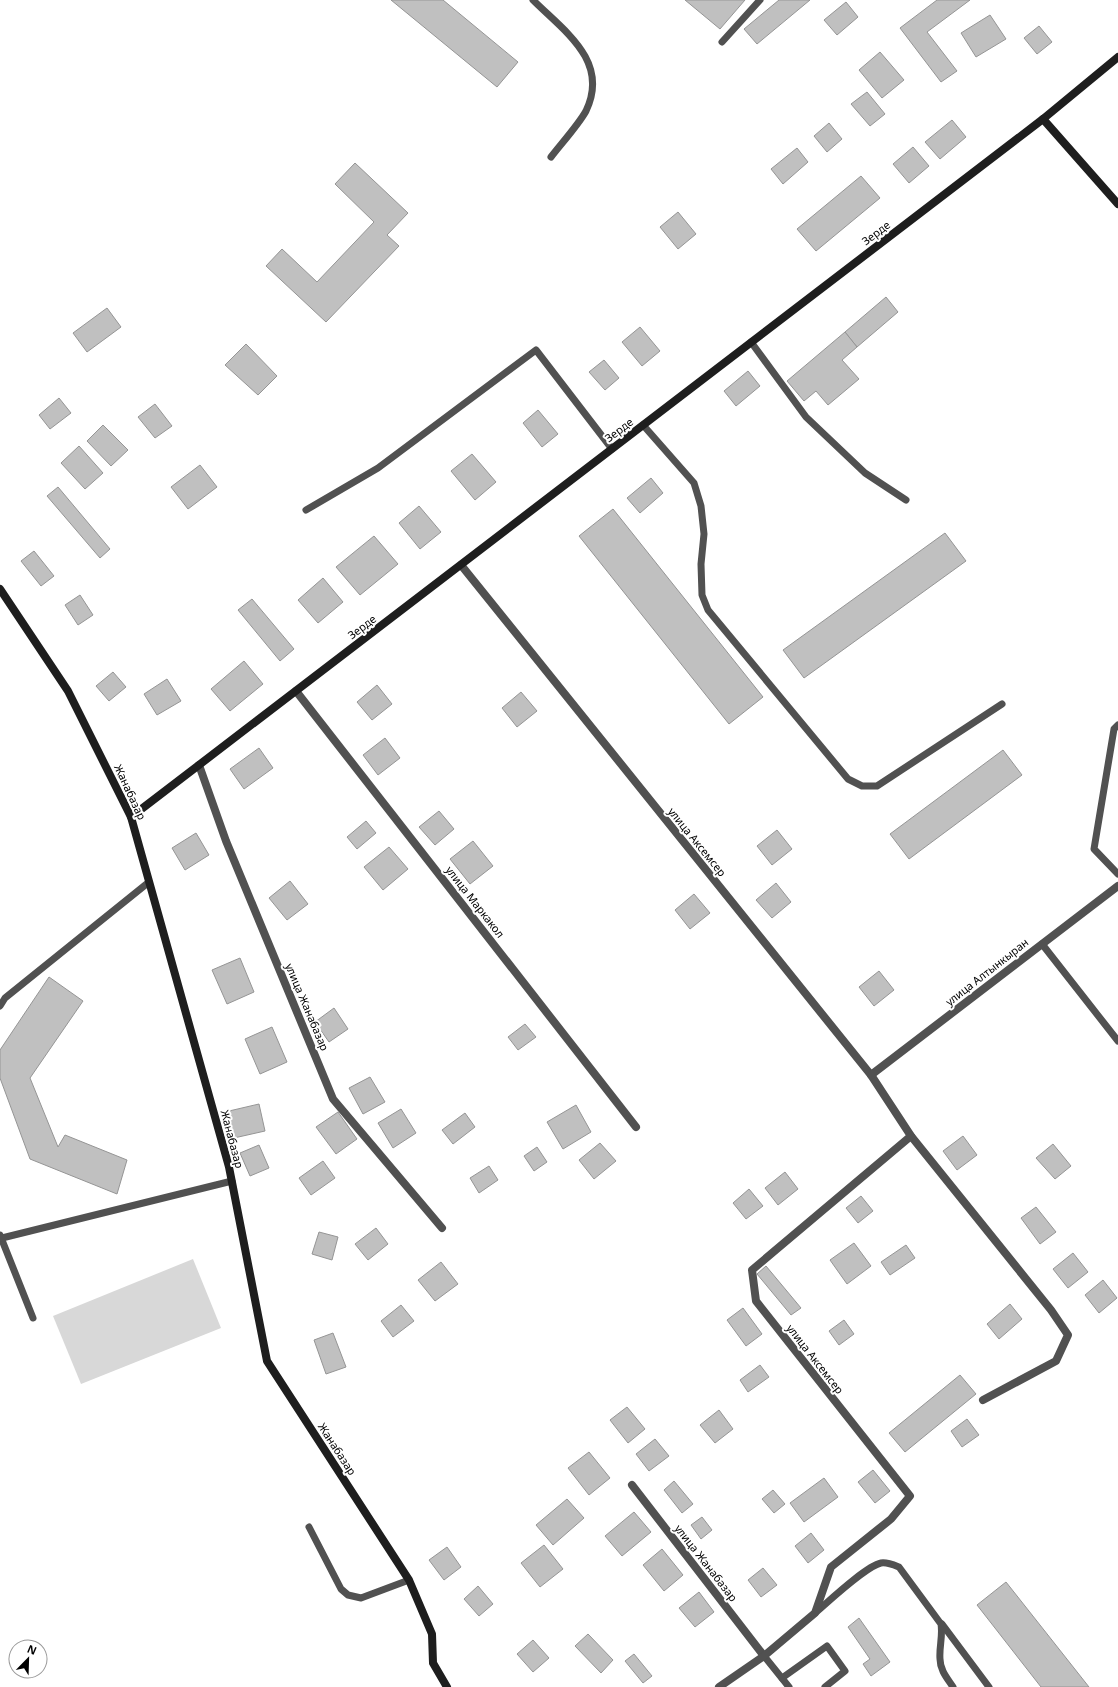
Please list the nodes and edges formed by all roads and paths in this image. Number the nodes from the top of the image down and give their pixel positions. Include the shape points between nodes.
1 (533, 0) edge
2 (760, 0) edge
3 (722, 42) dead end
4 (1118, 57) edge
5 (1043, 119) junction
6 (551, 157) dead end
7 (1118, 204) edge
8 (751, 342) junction
9 (643, 425) junction
10 (612, 449) junction
11 (906, 500) dead end
12 (306, 510) dead end
13 (461, 565) junction
14 (0, 589) edge
15 (296, 691) junction
16 (1002, 704) dead end
17 (1118, 725) edge
18 (199, 765) junction
19 (131, 817) junction
20 (1118, 874) edge
21 (149, 882) junction
22 (1118, 886) edge
23 (1042, 944) junction
24 (0, 1006) edge
25 (1118, 1041) edge
26 (871, 1075) junction
27 (636, 1127) dead end
28 (911, 1136) junction
29 (232, 1180) junction
30 (442, 1228) dead end
31 (1, 1236) edge
32 (32, 1318) dead end
33 (983, 1400) dead end
34 (632, 1485) dead end
35 (309, 1527) dead end
36 (409, 1580) junction
37 (815, 1613) junction
38 (942, 1624) junction
39 (764, 1656) junction
40 (782, 1678) junction
41 (446, 1687) edge
42 (719, 1687) edge
43 (789, 1687) edge
44 (825, 1687) edge
45 (953, 1687) edge
46 (989, 1687) edge

1 - 6 lane via 578,45 593,73 593,93 585,112
2 - 3 lane
4 - 5 street, Зерде
5 - 7 street
5 - 8 street, Зерде
8 - 9 street, Зерде
8 - 11 lane via 806,417 865,472
9 - 10 street, Зерде
9 - 16 lane via 694,483 701,506 704,534 701,564 702,595 708,610 848,779 862,786 876,786
10 - 12 lane via 536,350 378,468
10 - 13 street, Зерде
13 - 15 street, Зерде
13 - 26 street, улица Аксемсер
14 - 19 street, Жанабазар via 68,691
15 - 18 street, Зерде
15 - 27 street, улица Маркакол
17 - 20 lane via 1114,729 1094,849
18 - 19 street, Зерде
18 - 30 street, улица Жанабазар via 229,848 333,1099
19 - 21 street, Жанабазар
21 - 24 lane via 5,998
21 - 29 street, Жанабазар
22 - 23 street, улица Алтынкыран
23 - 25 lane
23 - 26 street, улица Алтынкыран
26 - 28 street, улица Аксемсер
28 - 33 street, улица Аксемсер via 1051,1310 1068,1335 1056,1361
28 - 37 street, улица Аксемсер via 752,1270 756,1301 910,1496 891,1519 831,1567
29 - 31 lane
29 - 36 street, Жанабазар via 267,1361
31 - 32 lane
34 - 39 street, улица Жанабазар
35 - 36 lane via 341,1589 348,1595 361,1598
36 - 41 street, Жанабазар via 432,1634 433,1663
37 - 38 lane via 859,1576 880,1563 890,1563 899,1567
37 - 39 street
38 - 45 lane via 940,1659 943,1673
38 - 46 lane
39 - 40 lane
39 - 42 street
40 - 43 lane
40 - 44 lane via 827,1646 845,1671

